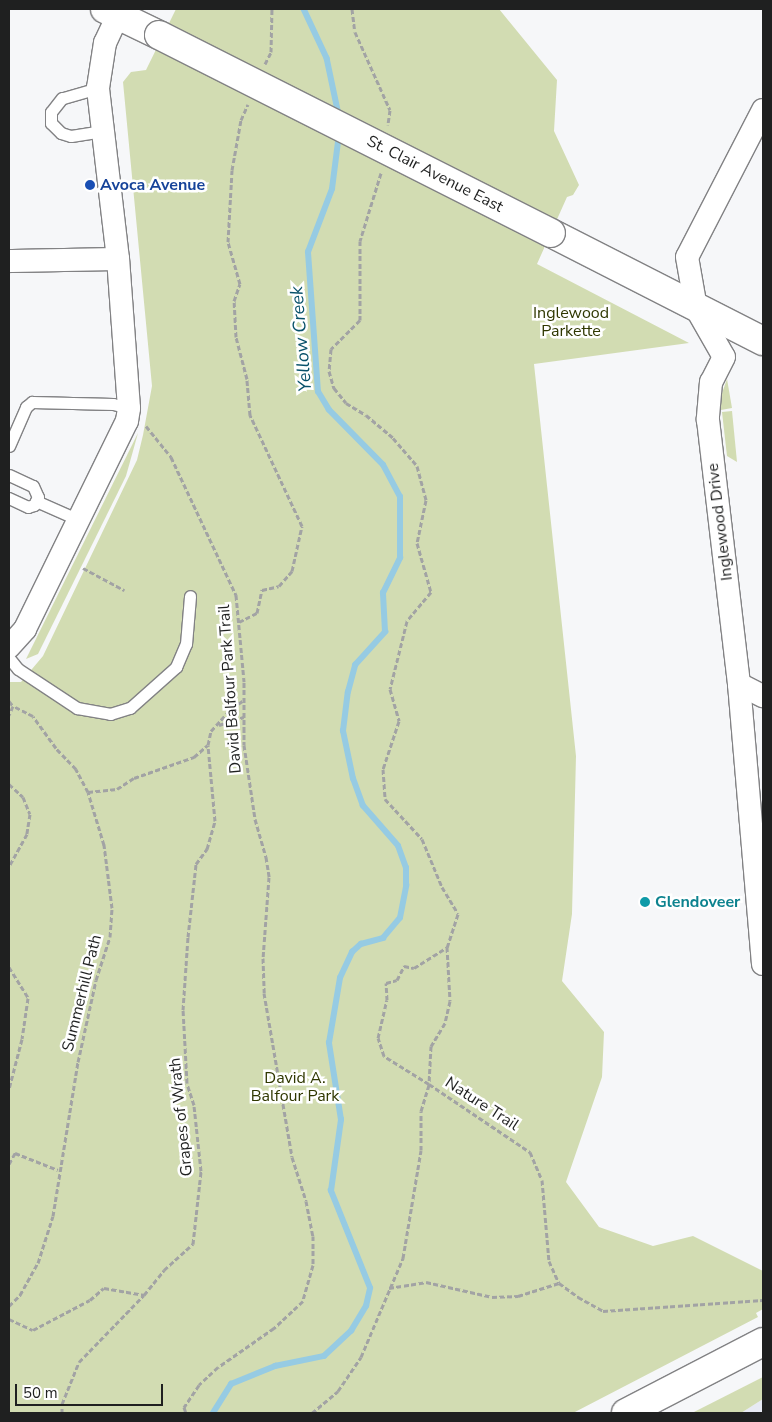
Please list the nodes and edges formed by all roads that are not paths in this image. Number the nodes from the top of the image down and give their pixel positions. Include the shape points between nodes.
1 (112, 12) edge
2 (98, 88) junction
3 (763, 110) edge
4 (103, 131) junction
5 (118, 259) junction
6 (9, 261) edge
7 (696, 308) junction
8 (763, 341) edge
9 (129, 408) junction
10 (9, 446) edge
11 (9, 475) edge
12 (9, 498) edge
13 (36, 501) junction
14 (79, 520) junction
15 (190, 596) dead end
16 (9, 647) edge
17 (9, 658) edge
18 (739, 684) junction
19 (763, 696) edge
20 (763, 964) edge
21 (763, 1342) edge
22 (626, 1413) edge

1 - 2 street
1 - 7 main road, St. Clair Avenue East, bridge
2 - 4 street
2 - 4 lane via 62,98 51,112 51,123 61,133 70,136
3 - 7 street, Inglewood Drive via 687,257
4 - 5 street
5 - 6 street
5 - 9 street
7 - 8 main road, St. Clair Avenue East
7 - 18 street, Inglewood Drive via 724,357 711,382 708,420
9 - 10 lane via 113,404 32,402 26,407
9 - 14 street via 123,431
11 - 13 lane via 33,486 38,496
12 - 13 lane via 28,507
13 - 14 lane
14 - 16 street via 26,629
15 - 17 lane via 186,644 176,667 130,708 110,714 76,708 18,669
18 - 19 street
18 - 20 street, Inglewood Drive
21 - 22 main road

